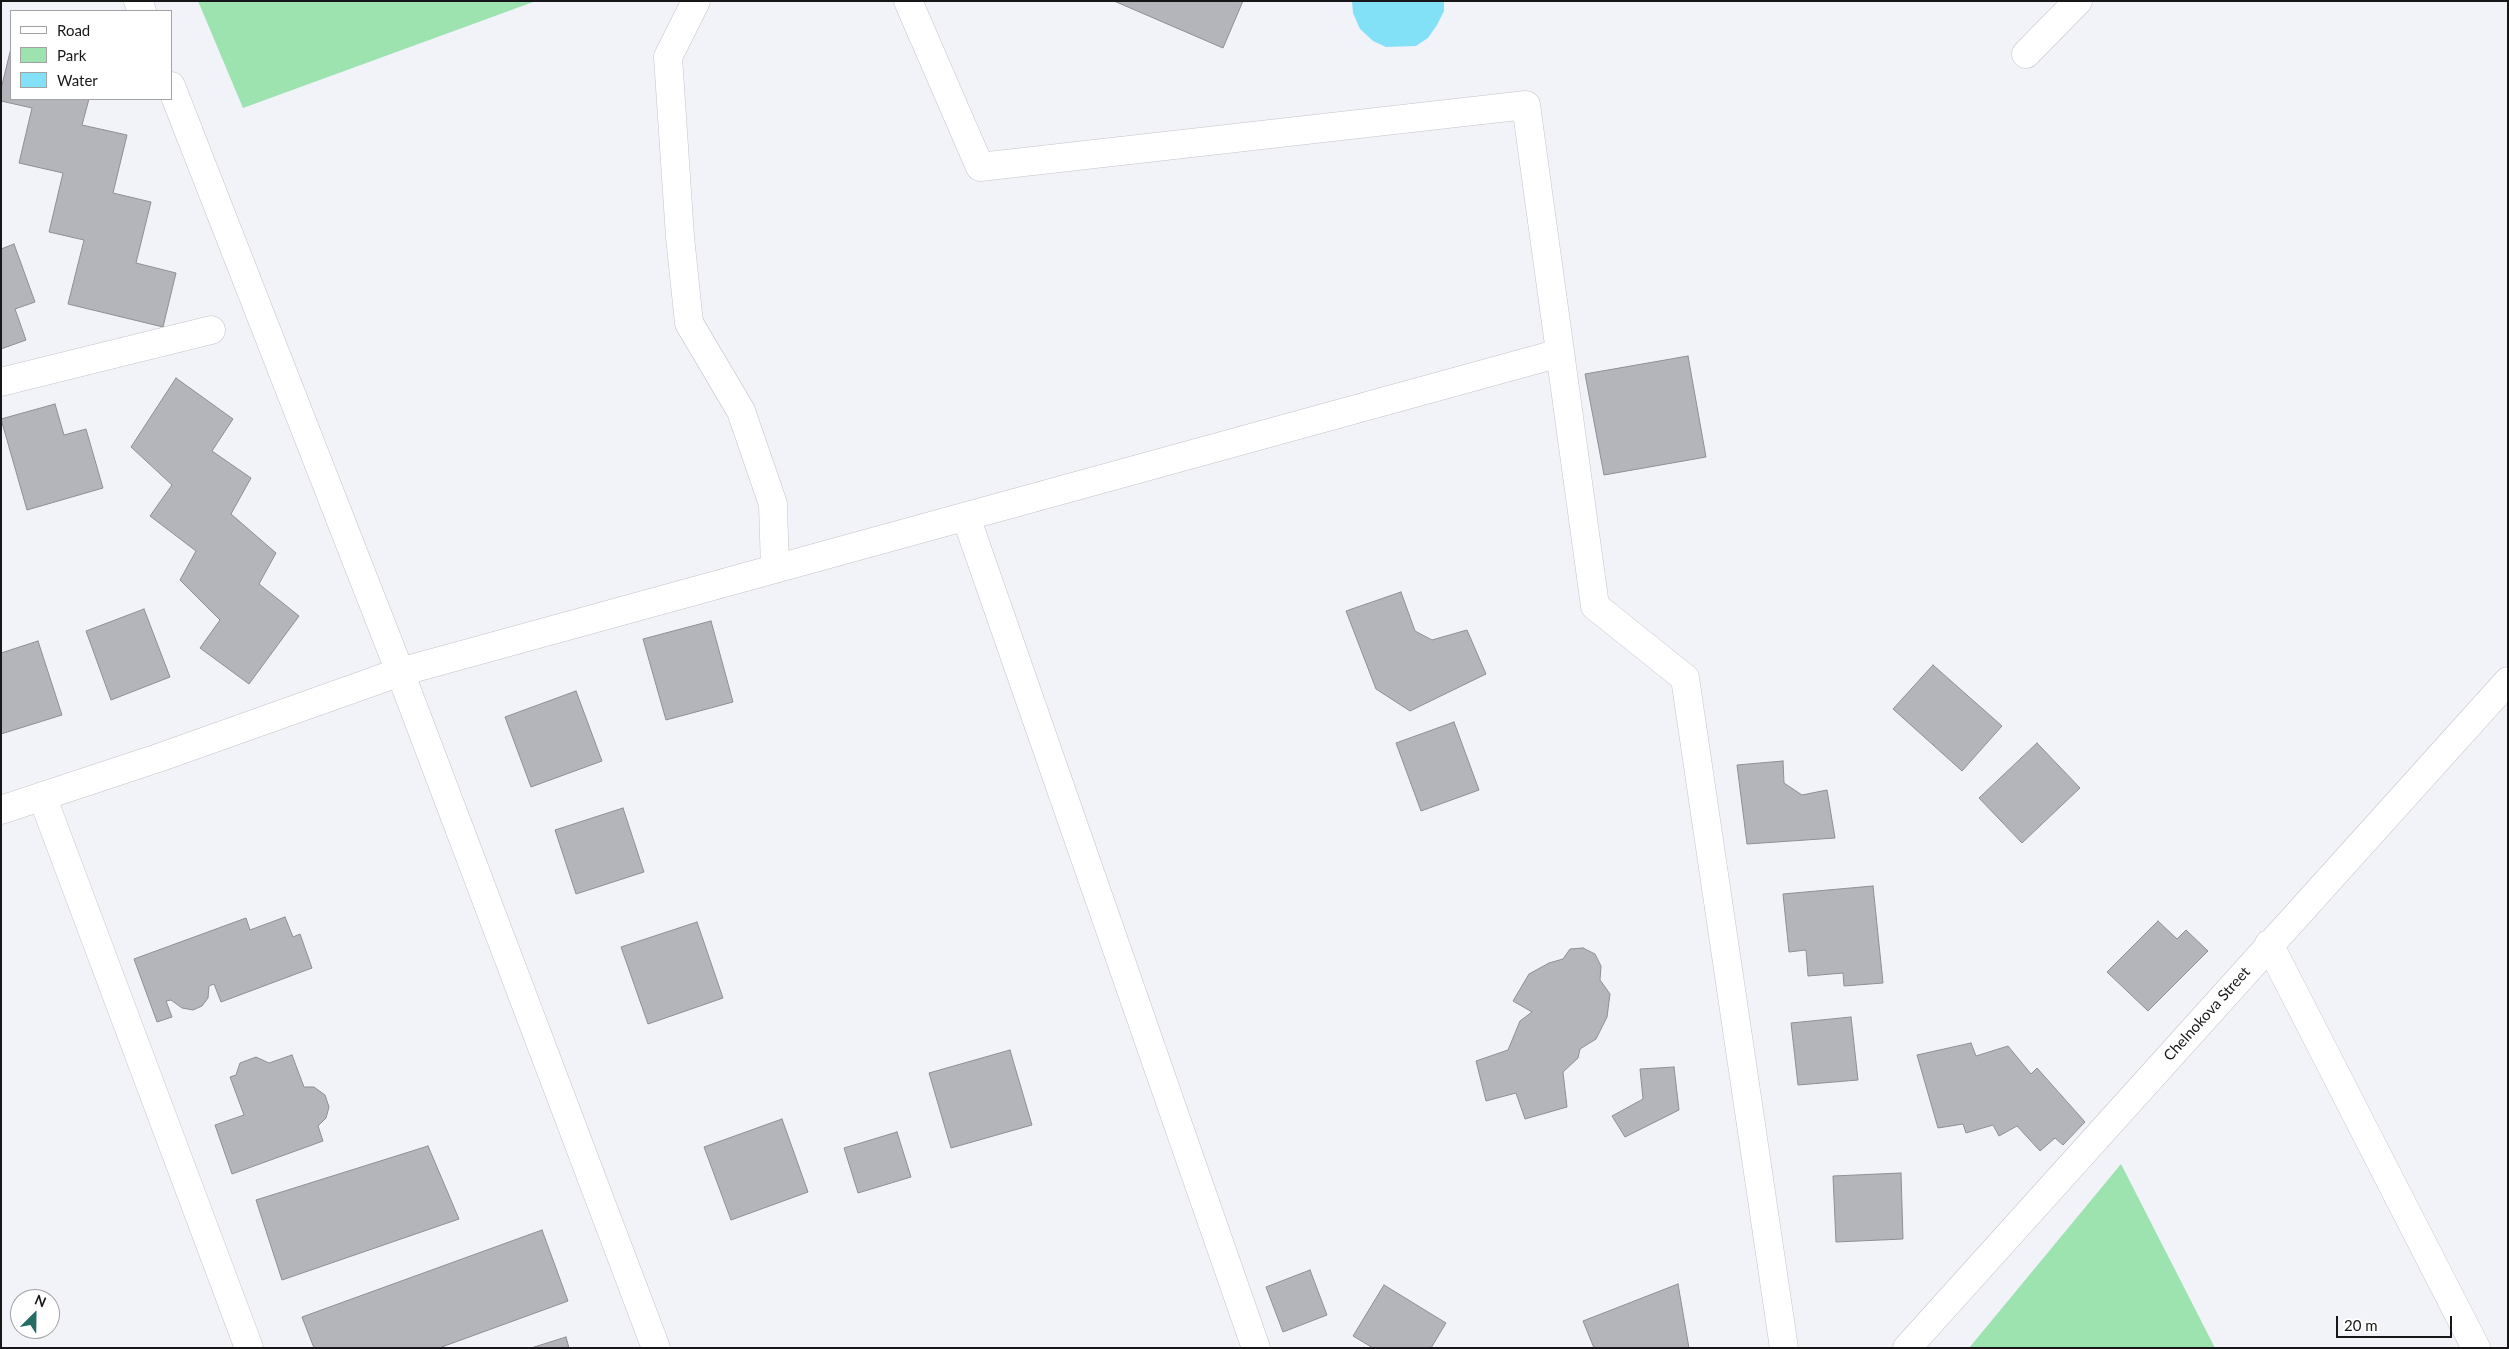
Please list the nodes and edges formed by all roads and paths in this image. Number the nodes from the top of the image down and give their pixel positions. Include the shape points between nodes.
1 (696, 1) edge
2 (908, 1) edge
3 (2078, 1) edge
4 (2026, 54) dead end
5 (172, 89) edge
6 (210, 330) dead end
7 (1560, 352) junction
8 (1, 382) edge
9 (966, 516) junction
10 (776, 569) junction
11 (400, 672) junction
12 (2508, 681) edge
13 (42, 796) junction
14 (1, 810) edge
15 (2269, 944) junction
16 (249, 1348) edge
17 (656, 1348) edge
18 (1256, 1348) edge
19 (1784, 1348) edge
20 (1906, 1348) edge
21 (2476, 1348) edge

1 - 10 street via 668,56 689,322 741,410 772,504
2 - 7 street via 980,167 1526,105
3 - 4 street
5 - 11 street
6 - 8 street
7 - 9 street
7 - 19 street via 1595,606 1685,678
9 - 10 street
9 - 18 street
10 - 11 street
11 - 13 street
11 - 17 street
12 - 15 street, Chelnokova Street
13 - 14 street
13 - 16 street
15 - 20 street, Chelnokova Street
15 - 21 street

